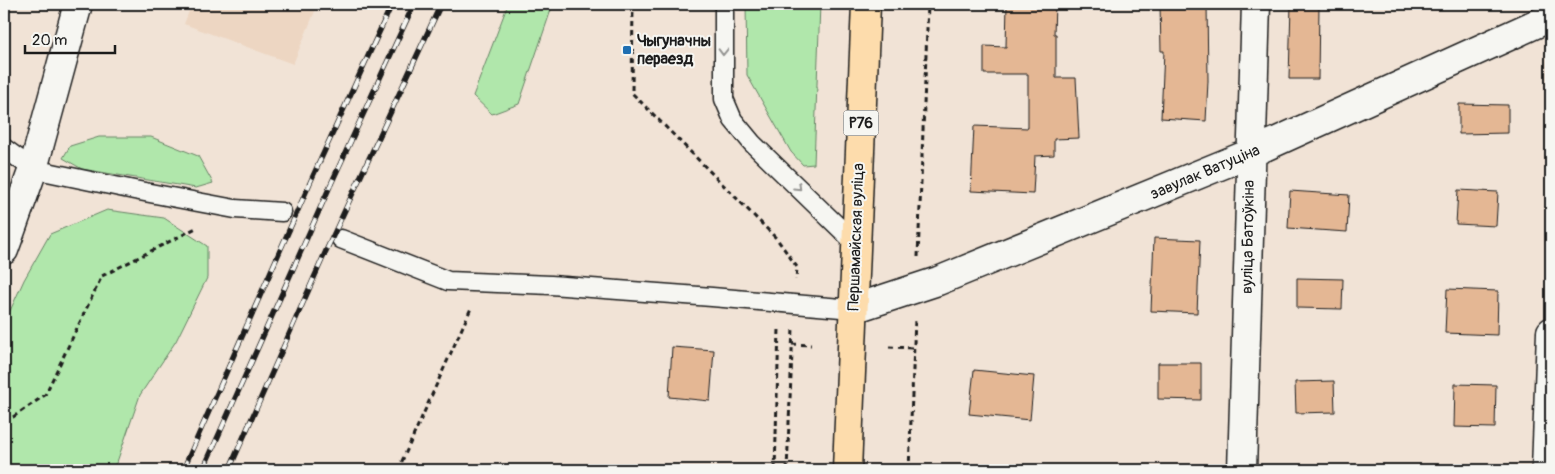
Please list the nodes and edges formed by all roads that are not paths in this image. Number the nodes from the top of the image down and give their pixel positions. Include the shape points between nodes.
1 (78, 4) edge
2 (724, 4) edge
3 (866, 4) edge
4 (1256, 4) edge
5 (1551, 17) edge
6 (4, 148) edge
7 (1250, 154) junction
8 (33, 169) junction
9 (282, 212) dead end
10 (341, 239) dead end
11 (855, 242) junction
12 (4, 250) edge
13 (852, 309) junction
14 (1551, 332) edge
15 (847, 470) edge
16 (1242, 470) edge
17 (1546, 470) edge

1 - 8 street
2 -> 11 lane via 724,99 733,120 752,143
3 - 11 main road, Першамайская вуліца / Р76
4 - 7 street, вуліца Батоўкіна
5 - 7 street, завулак Ватуціна
6 - 8 lane
7 - 13 street, завулак Ватуціна via 916,289
7 - 16 street, вуліца Батоўкіна
8 - 9 lane via 235,209
8 - 12 street
10 - 13 lane via 448,281
11 - 13 main road, Першамайская вуліца / Р76
13 - 15 main road, Першамайская вуліца / Р76
14 - 17 street

